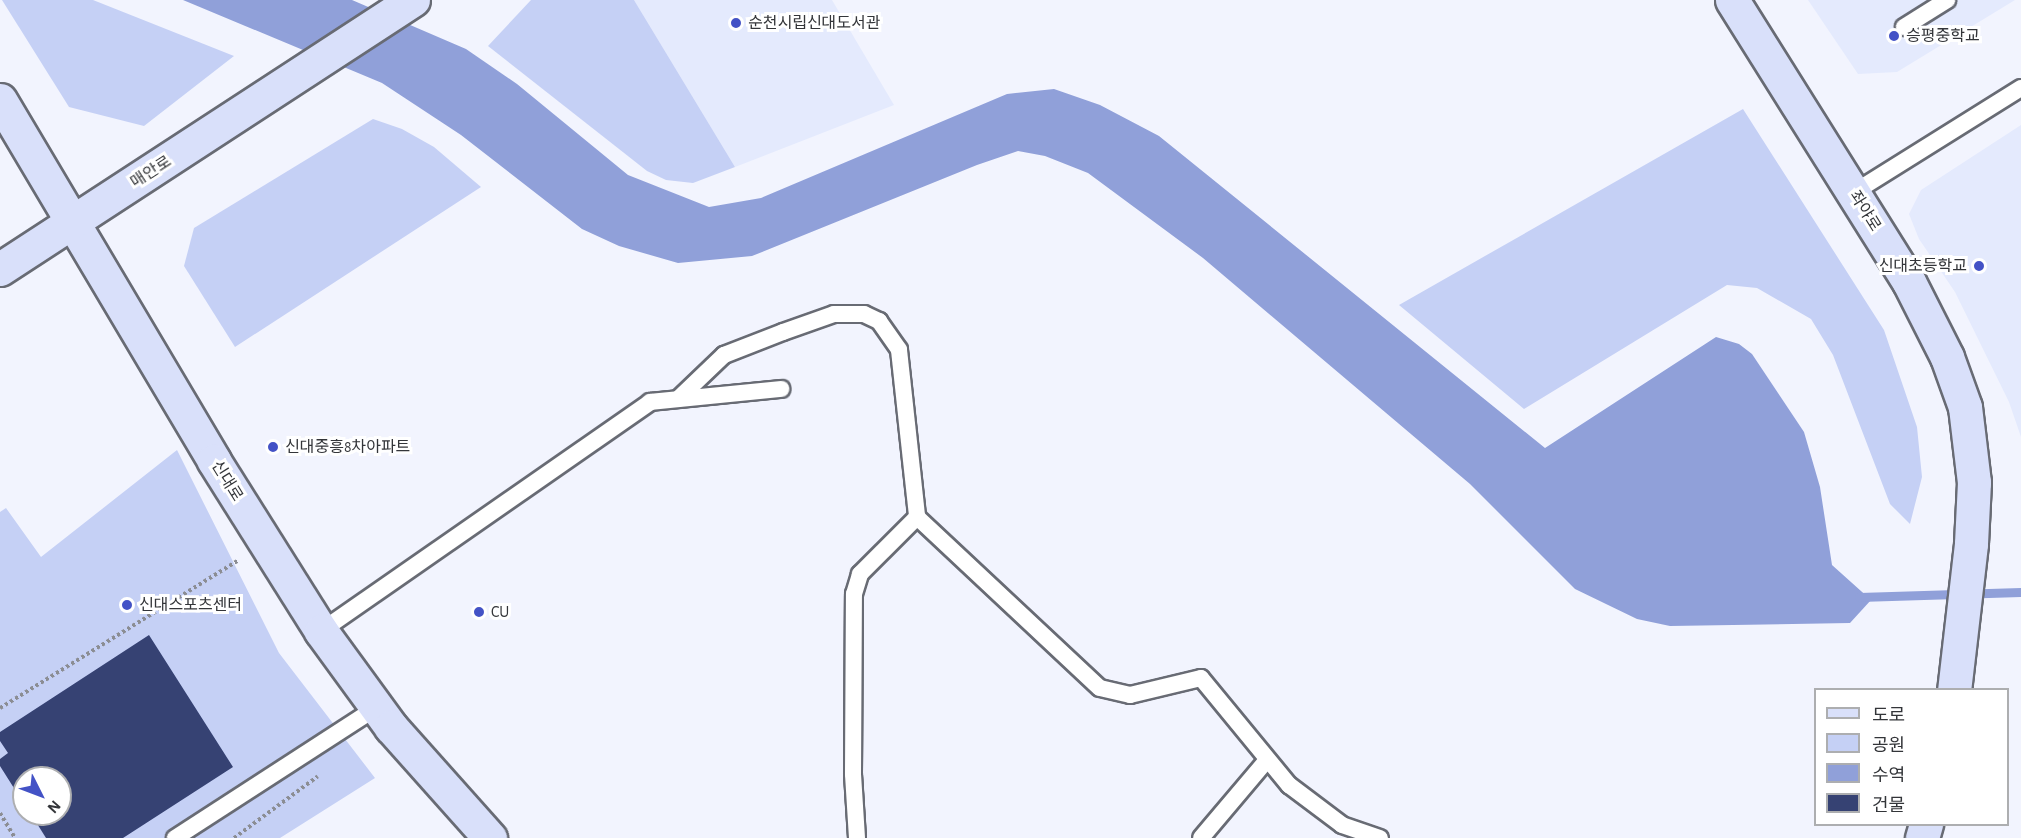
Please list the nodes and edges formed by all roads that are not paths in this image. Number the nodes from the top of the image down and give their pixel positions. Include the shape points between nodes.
1 (413, 0) edge
2 (1732, 0) edge
3 (1947, 0) edge
4 (1904, 27) dead end
5 (2021, 88) edge
6 (0, 100) edge
7 (1854, 193) junction
8 (73, 223) junction
9 (0, 268) edge
10 (782, 389) dead end
11 (678, 399) junction
12 (917, 517) junction
13 (321, 631) junction
14 (1954, 688) edge
15 (376, 708) junction
16 (1267, 759) junction
17 (175, 838) edge
18 (490, 838) edge
19 (857, 838) edge
20 (1201, 838) edge
21 (1380, 838) edge

1 - 8 street, 매안로
2 - 7 street, 좌야로
3 - 4 lane
5 - 7 lane
6 - 8 street, 신대로
7 - 14 street, 좌야로 via 1928,317 1965,407 1974,482 1961,651
8 - 9 street, 매안로
8 - 13 street, 신대로
10 - 11 lane
11 - 12 lane via 724,355 834,314 864,314 879,321 898,350
11 - 13 lane via 650,402
12 - 16 lane via 1100,687 1130,694 1201,678
12 - 19 lane via 860,574 854,594 853,774
13 - 15 street, 신대로
15 - 17 lane
15 - 18 street, 신대로
16 - 20 lane via 1223,806
16 - 21 lane via 1319,811 1342,825

